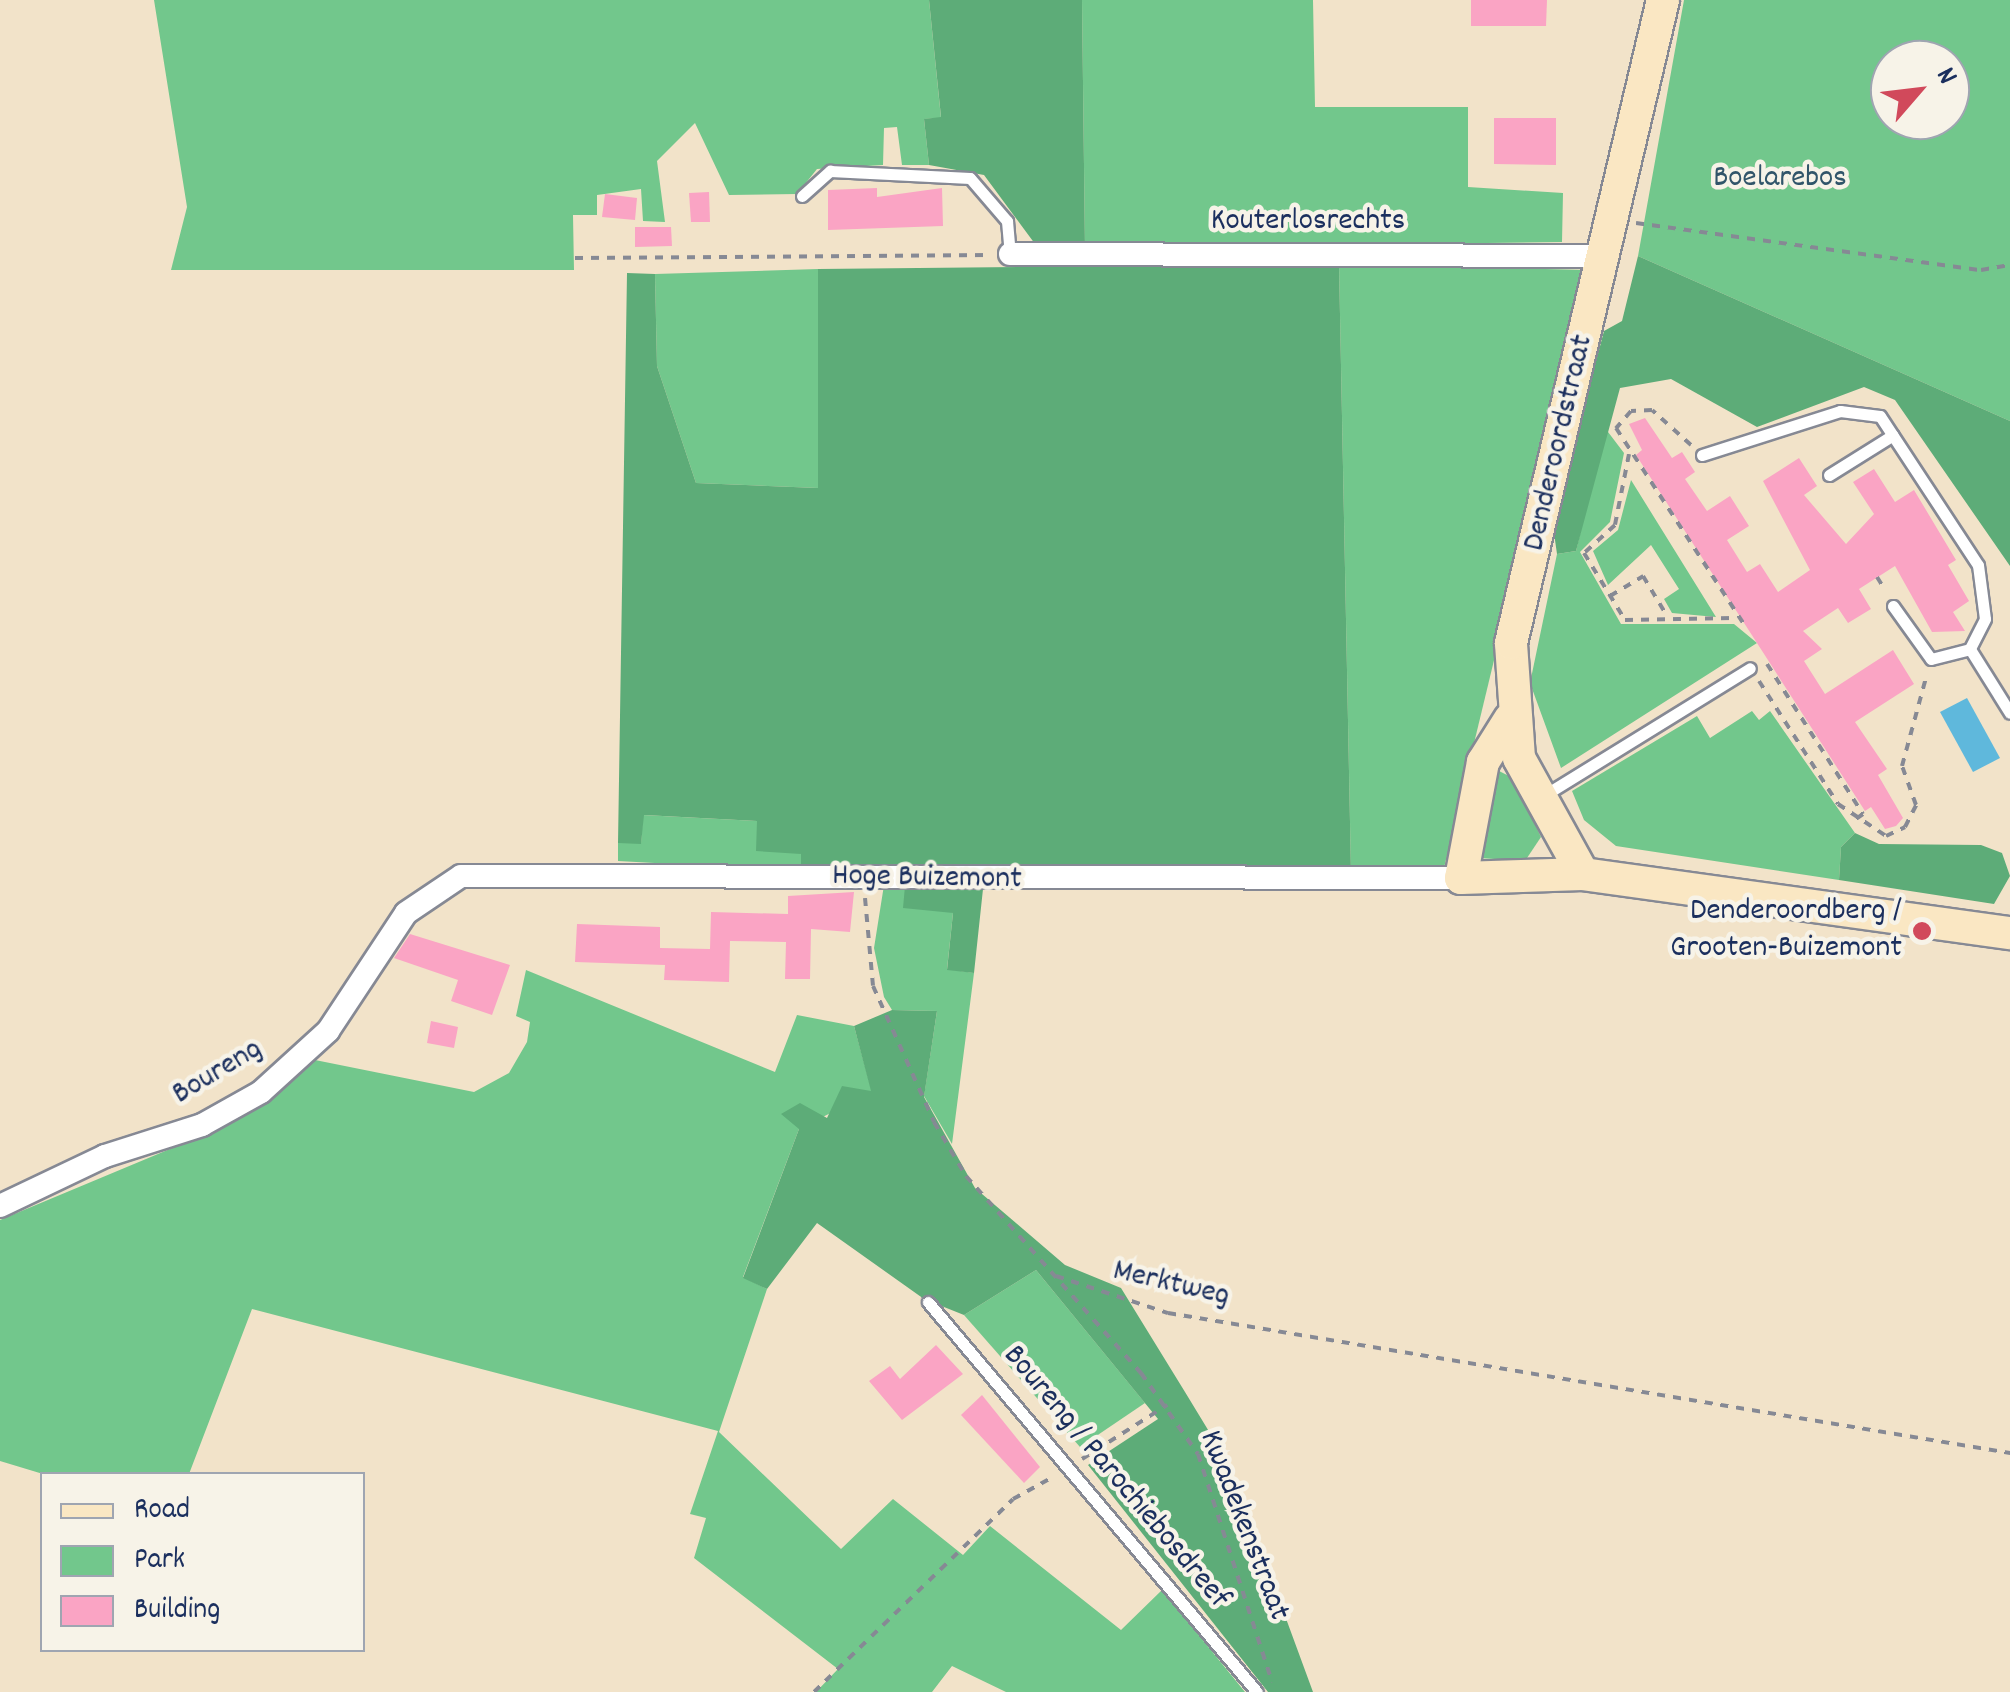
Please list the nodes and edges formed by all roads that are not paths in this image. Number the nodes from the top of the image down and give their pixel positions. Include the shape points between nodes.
1 (1663, 0) edge
2 (802, 196) dead end
3 (1010, 254) joint
4 (1604, 256) junction
5 (1893, 436) junction
6 (1702, 455) road end
7 (1829, 475) dead end
8 (1893, 606) dead end
9 (1970, 649) junction
10 (1750, 668) road end
11 (2010, 713) edge
12 (1510, 719) junction
13 (1540, 799) junction
14 (1583, 874) junction
15 (1461, 878) junction
16 (406, 913) joint
17 (2010, 933) edge
18 (0, 1206) edge
19 (928, 1302) dead end
20 (1257, 1692) edge

1 - 4 street, Denderoordstraat
2 - 3 lane via 830,171 970,178 1006,221
3 - 4 street, Kouterlosrechts
4 - 12 street, Denderoordstraat via 1511,643
5 - 6 lane via 1880,416 1854,409
5 - 7 lane
5 - 9 lane via 1978,565 1985,619
8 - 9 lane via 1931,659
9 - 11 lane
10 - 13 lane
12 - 13 street, Denderoordstraat
12 - 15 street via 1483,762
13 - 14 street, Denderoordstraat
14 - 15 street, Hoge Buizemont
14 - 17 street, Hoge Buizemont
15 - 16 street, Hoge Buizemont via 488,871 442,885
16 - 18 street, Boureng via 328,1031 260,1092 202,1125 104,1156
19 - 20 lane, Boureng / Parochiebosdreef via 1074,1465

